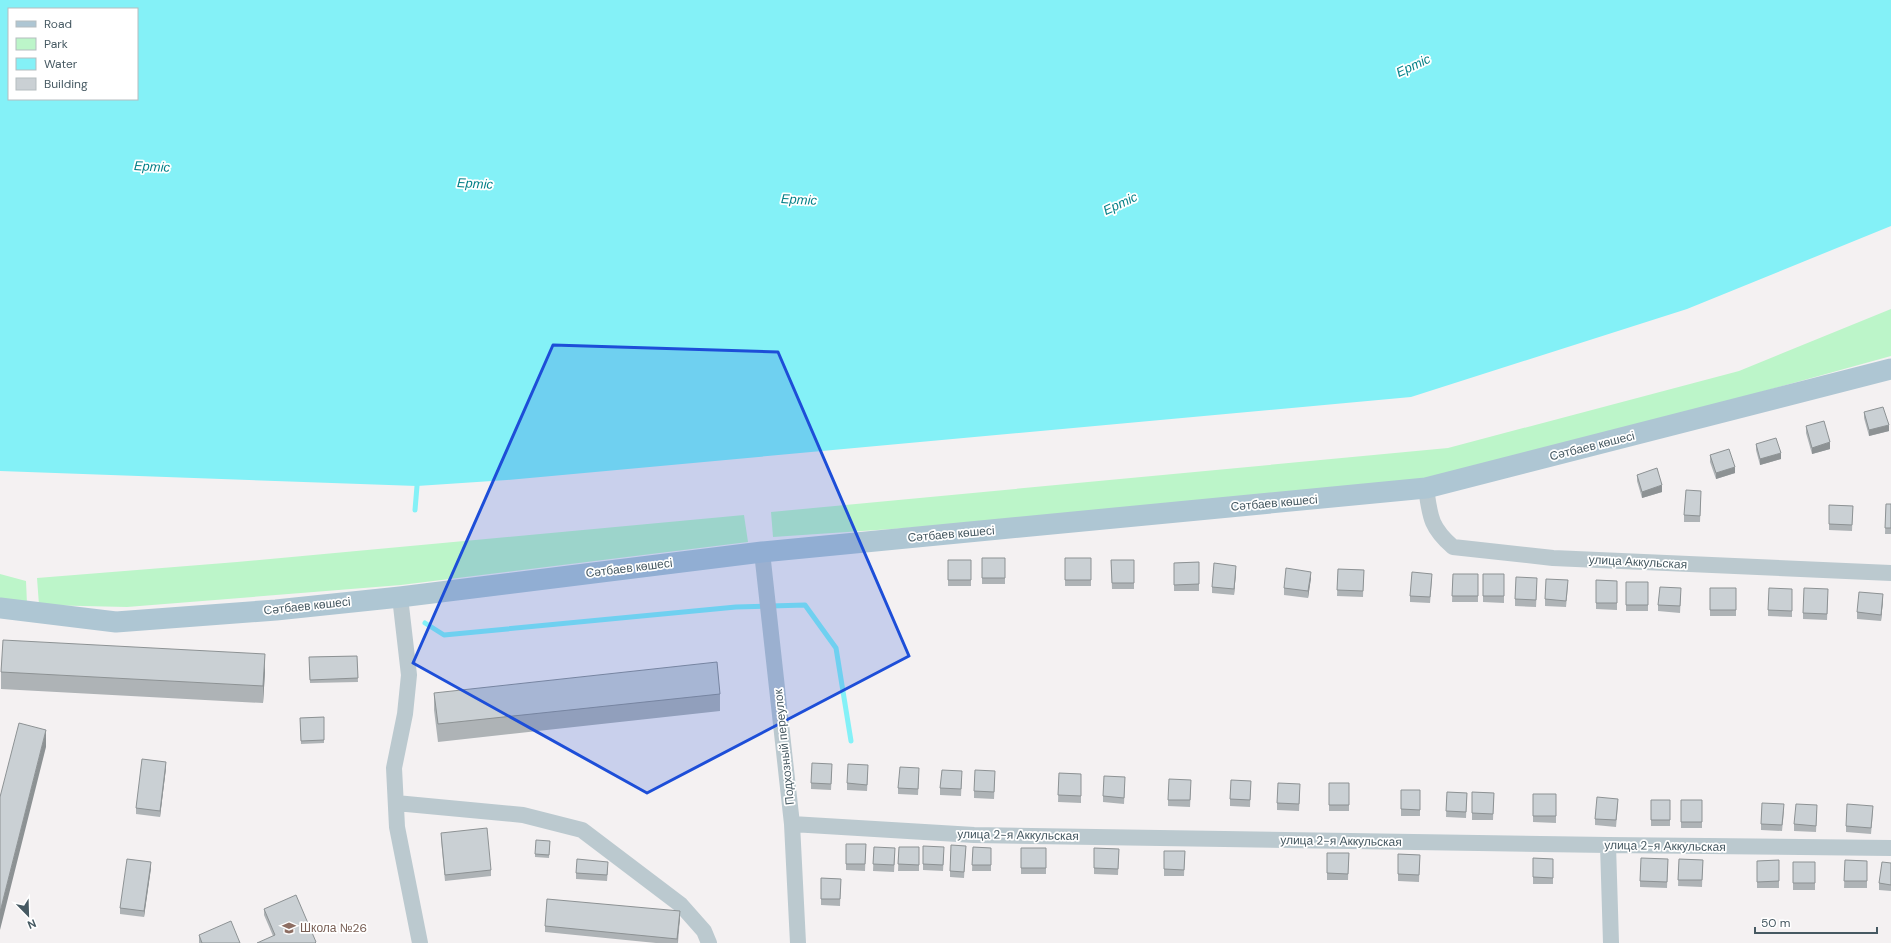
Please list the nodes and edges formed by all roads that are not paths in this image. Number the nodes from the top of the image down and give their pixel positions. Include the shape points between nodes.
1 (1891, 369) edge
2 (1426, 488) junction
3 (762, 552) junction
4 (1891, 574) edge
5 (400, 597) junction
6 (0, 608) edge
7 (396, 803) junction
8 (792, 824) junction
9 (1608, 846) junction
10 (1891, 848) edge
11 (420, 943) edge
12 (709, 943) edge
13 (798, 943) edge
14 (1611, 943) edge

1 - 2 main road, Сәтбаев көшесі
2 - 3 main road, Сәтбаев көшесі
2 - 4 street, улица Аккульская via 1431,520 1442,537 1453,547 1553,558
3 - 5 main road, Сәтбаев көшесі
3 - 8 street, Подхозный переулок
5 - 6 main road, Сәтбаев көшесі via 276,610 116,622
5 - 7 street via 409,675 405,714 394,768
7 - 11 street via 397,827
7 - 12 street via 523,815 582,830 681,904 704,931
8 - 9 street, улица 2-я Аккульская via 974,835
8 - 13 street, Подхозный переулок
9 - 10 street, улица 2-я Аккульская
9 - 14 street

